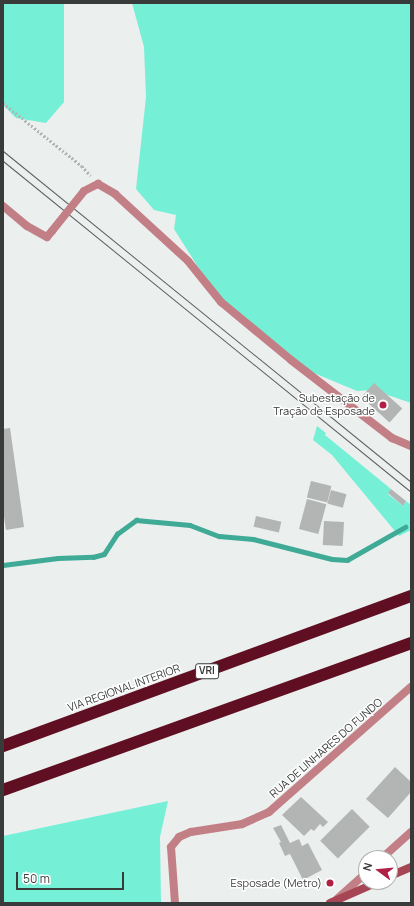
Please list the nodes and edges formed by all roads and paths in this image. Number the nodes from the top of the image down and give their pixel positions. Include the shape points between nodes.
1 (3, 103) edge
2 (98, 184) junction
3 (3, 206) edge
4 (411, 446) edge
5 (411, 596) edge
6 (411, 643) edge
7 (411, 687) edge
8 (3, 746) edge
9 (3, 790) edge
10 (411, 832) edge
11 (391, 850) edge
12 (411, 867) edge
13 (398, 873) edge
14 (358, 880) edge
15 (360, 890) edge
16 (332, 902) edge
17 (176, 903) edge

1 - 2 path via 82,166
2 - 3 street, bridge via 84,191 47,237 27,226
2 - 4 street via 121,199 188,262 221,302 392,438
5 - 8 highway, VIA REGIONAL INTERIOR / VRI
6 - 9 highway
7 - 17 street, RUA DE LINHARES DO FUNDO via 270,812 242,824 191,832 179,837 171,847
10 - 11 street
12 - 13 main road
14 - 16 street
15 - 16 main road

